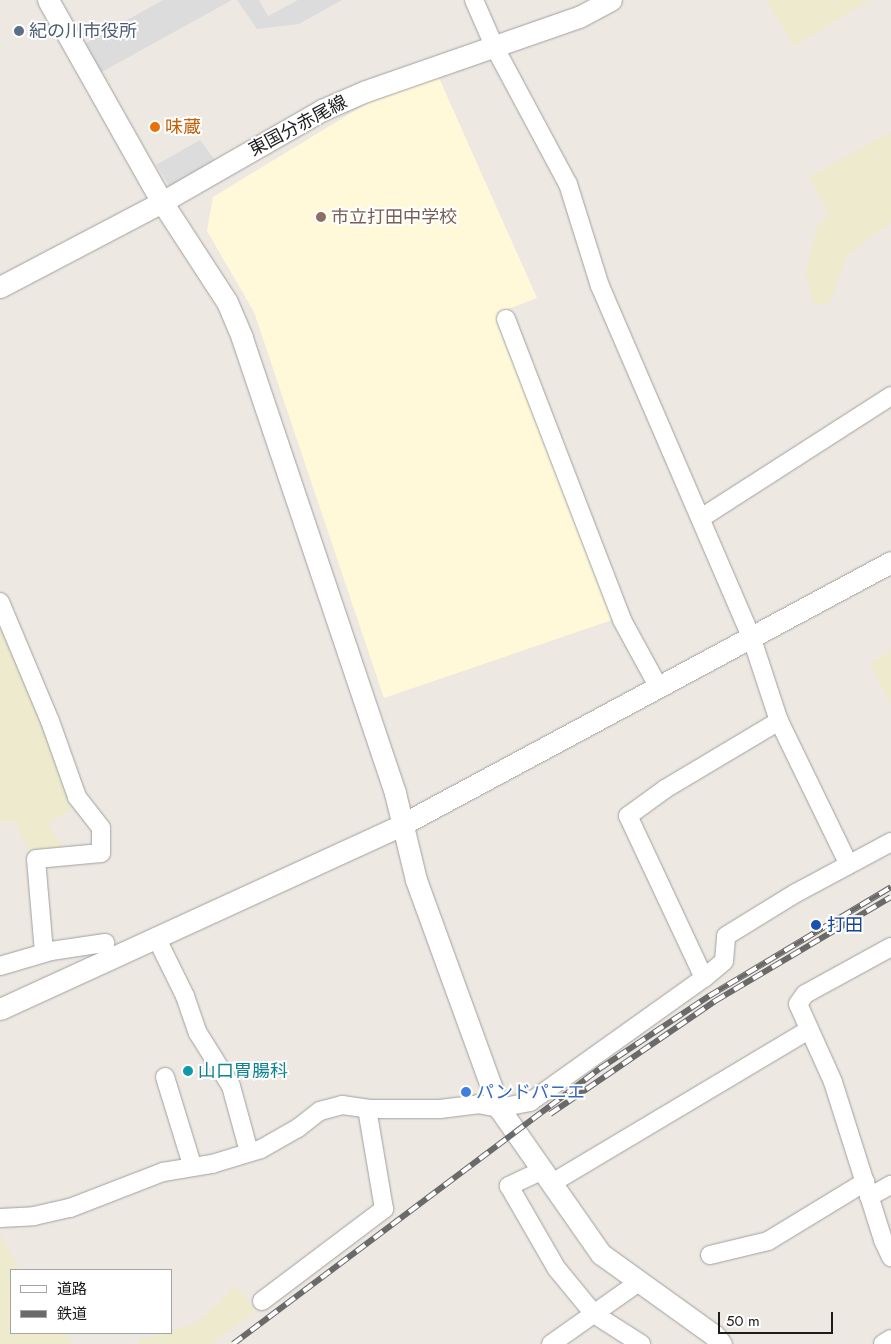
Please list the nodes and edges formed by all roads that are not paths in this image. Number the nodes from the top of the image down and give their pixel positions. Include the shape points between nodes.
1 (48, 0) edge
2 (474, 0) edge
3 (611, 0) edge
4 (495, 48) junction
5 (162, 202) junction
6 (0, 287) edge
7 (506, 319) dead end
8 (891, 396) edge
9 (701, 518) junction
10 (891, 562) edge
11 (0, 602) edge
12 (751, 636) junction
13 (658, 686) junction
14 (780, 721) junction
15 (401, 825) junction
16 (891, 842) edge
17 (848, 863) junction
18 (156, 937) junction
19 (105, 943) dead end
20 (891, 947) edge
21 (44, 953) junction
22 (0, 966) edge
23 (704, 978) junction
24 (0, 1009) edge
25 (809, 1030) junction
26 (165, 1077) dead end
27 (366, 1108) junction
28 (499, 1108) junction
29 (249, 1152) junction
30 (192, 1165) junction
31 (547, 1176) junction
32 (891, 1185) edge
33 (867, 1190) junction
34 (0, 1218) edge
35 (710, 1255) dead end
36 (891, 1257) edge
37 (639, 1282) junction
38 (262, 1301) dead end
39 (594, 1314) junction
40 (891, 1339) edge
41 (552, 1344) edge
42 (641, 1344) edge
43 (720, 1344) edge
44 (883, 1344) edge

1 - 5 street
2 - 4 street
3 - 4 street, 東国分赤尾線 via 579,17
4 - 5 street, 東国分赤尾線 via 366,91 322,110
4 - 9 street via 568,184 600,286
5 - 6 street, 東国分赤尾線
5 - 15 street via 227,302 257,378 395,793
7 - 13 street via 622,620
8 - 9 street
9 - 12 street
10 - 12 street
11 - 21 street via 50,721 76,797 101,828 101,853 36,858
12 - 13 street
12 - 14 street
13 - 15 street
14 - 17 street
14 - 23 street via 763,728 665,789 628,816
15 - 18 street
15 - 28 street via 416,880
16 - 17 street
17 - 23 street via 726,936 724,961
18 - 24 street
18 - 29 street via 185,996 198,1033 231,1086
19 - 21 street
20 - 25 street via 806,994 798,1004
21 - 22 street
23 - 28 street via 530,1102
25 - 31 street
25 - 33 street via 833,1082
26 - 30 street
27 - 28 street via 440,1110 478,1104
27 - 29 street via 342,1105 320,1111 298,1128
27 - 38 street via 384,1209
28 - 31 street
29 - 30 street via 212,1164
30 - 34 street via 163,1172 70,1208 34,1216
31 - 37 street via 601,1254
31 - 39 street via 509,1186 557,1269
32 - 33 street
33 - 35 street via 768,1241
33 - 36 street
37 - 39 street
37 - 43 street via 715,1336
39 - 41 street
39 - 42 street
40 - 44 street

